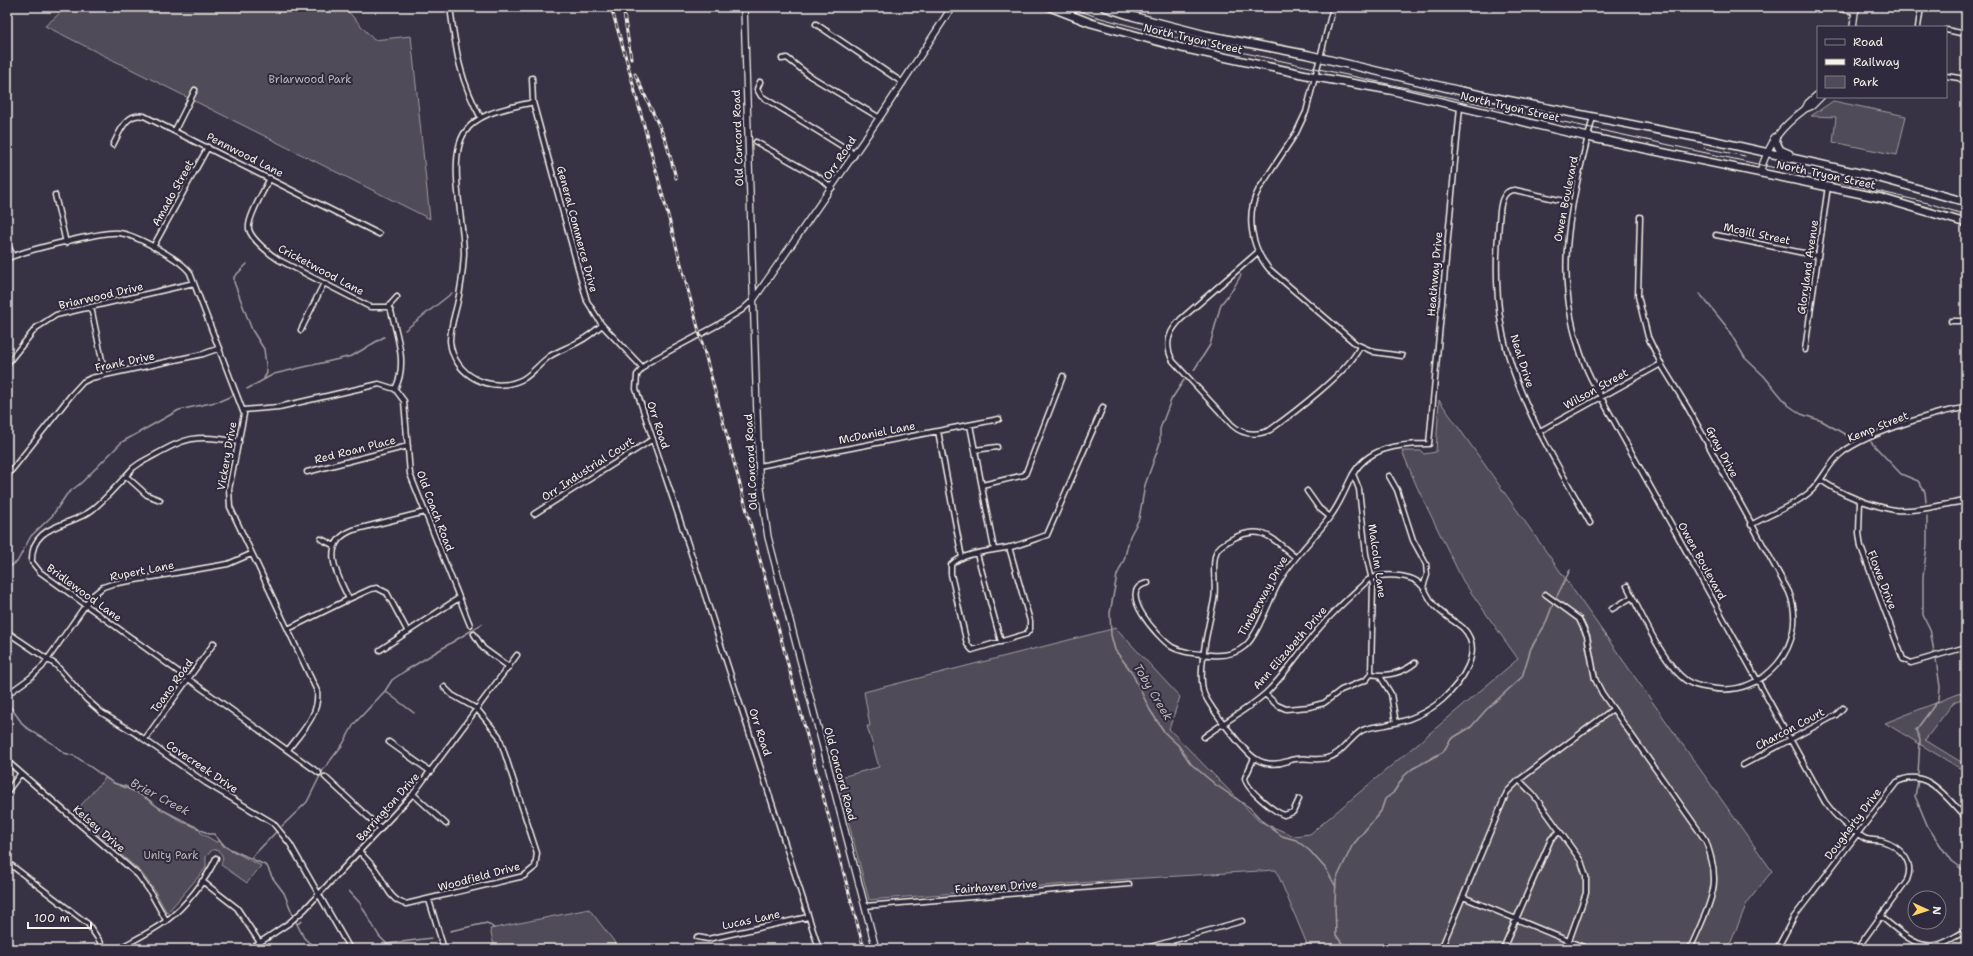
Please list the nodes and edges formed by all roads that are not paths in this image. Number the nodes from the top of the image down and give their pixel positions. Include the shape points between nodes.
1 (450, 7) edge
2 (744, 7) edge
3 (952, 7) edge
4 (1050, 7) edge
5 (1104, 7) edge
6 (1333, 7) edge
7 (1833, 7) edge
8 (1922, 7) edge
9 (1856, 9) edge
10 (816, 24) dead end
11 (1853, 26) edge
12 (1920, 26) edge
13 (1947, 30) edge
14 (1966, 34) edge
15 (1321, 58) junction
16 (782, 59) dead end
17 (1947, 76) edge
18 (1316, 77) junction
19 (532, 78) dead end
20 (760, 82) dead end
21 (903, 83) junction
22 (1966, 83) edge
23 (195, 90) dead end
24 (1817, 95) edge
25 (1819, 98) edge
26 (533, 102) junction
27 (1460, 107) junction
28 (1805, 109) junction
29 (1593, 117) junction
30 (481, 118) junction
31 (880, 118) junction
32 (174, 130) junction
33 (1588, 137) junction
34 (1774, 138) junction
35 (756, 142) dead end
36 (113, 145) dead end
37 (208, 147) junction
38 (1766, 152) junction
39 (854, 156) junction
40 (1798, 159) junction
41 (1760, 173) junction
42 (270, 178) junction
43 (1828, 186) junction
44 (832, 188) junction
45 (55, 195) dead end
46 (1966, 202) edge
47 (1573, 203) junction
48 (1640, 217) dead end
49 (1966, 223) edge
50 (379, 234) dead end
51 (1716, 235) dead end
52 (7, 243) edge
53 (66, 243) junction
54 (153, 247) junction
55 (1258, 252) junction
56 (13, 256) junction
57 (1818, 256) junction
58 (7, 259) edge
59 (194, 283) junction
60 (324, 283) junction
61 (397, 297) dead end
62 (753, 300) junction
63 (91, 307) junction
64 (388, 307) junction
65 (1951, 321) dead end
66 (1966, 321) edge
67 (602, 325) junction
68 (301, 330) dead end
69 (1360, 346) junction
70 (220, 348) junction
71 (1805, 350) dead end
72 (1402, 356) dead end
73 (7, 364) edge
74 (1661, 364) junction
75 (642, 367) junction
76 (105, 375) junction
77 (1063, 376) dead end
78 (395, 389) junction
79 (1601, 397) junction
80 (1103, 407) dead end
81 (1966, 408) edge
82 (243, 410) junction
83 (999, 419) dead end
84 (970, 425) junction
85 (938, 431) junction
86 (1540, 431) junction
87 (652, 439) junction
88 (238, 442) junction
89 (1429, 444) joint
90 (408, 446) junction
91 (997, 447) dead end
92 (975, 450) junction
93 (759, 466) junction
94 (307, 472) dead end
95 (1353, 474) junction
96 (7, 476) edge
97 (126, 476) junction
98 (1389, 476) dead end
99 (1821, 480) junction
100 (982, 485) junction
101 (1307, 491) dead end
102 (160, 500) dead end
103 (1860, 500) junction
104 (1966, 501) edge
105 (425, 512) junction
106 (534, 514) dead end
107 (1330, 517) junction
108 (1590, 524) dead end
109 (1751, 525) junction
110 (321, 539) dead end
111 (335, 546) junction
112 (1009, 547) junction
113 (994, 549) junction
114 (251, 554) junction
115 (977, 554) junction
116 (1295, 557) junction
117 (962, 558) junction
118 (1371, 579) junction
119 (1148, 583) dead end
120 (1627, 586) dead end
121 (1423, 587) junction
122 (1545, 594) dead end
123 (1632, 597) junction
124 (459, 598) junction
125 (349, 599) junction
126 (86, 605) junction
127 (1612, 609) dead end
128 (470, 625) dead end
129 (288, 629) junction
130 (7, 632) edge
131 (408, 632) junction
132 (474, 634) dead end
133 (1001, 642) junction
134 (214, 643) dead end
135 (1966, 647) edge
136 (380, 650) dead end
137 (1204, 654) junction
138 (517, 655) dead end
139 (48, 659) junction
140 (1415, 663) dead end
141 (508, 667) junction
142 (1371, 674) junction
143 (1380, 676) junction
144 (188, 679) junction
145 (1758, 680) junction
146 (444, 687) dead end
147 (9, 693) dead end
148 (1265, 694) junction
149 (1843, 708) dead end
150 (477, 709) junction
151 (1613, 709) junction
152 (1224, 723) junction
153 (1396, 723) junction
154 (1204, 737) dead end
155 (145, 739) junction
156 (1791, 740) junction
157 (389, 742) dead end
158 (288, 750) junction
159 (1254, 758) junction
160 (7, 761) edge
161 (1744, 765) dead end
162 (431, 772) junction
163 (21, 773) junction
164 (319, 773) dead end
165 (325, 777) dead end
166 (1519, 780) junction
167 (7, 792) edge
168 (413, 794) junction
169 (1299, 799) dead end
170 (1966, 818) edge
171 (446, 824) dead end
172 (382, 829) junction
173 (1560, 832) junction
174 (1857, 833) junction
175 (360, 852) junction
176 (216, 858) dead end
177 (7, 862) edge
178 (202, 881) junction
179 (1128, 884) dead end
180 (319, 895) junction
181 (1463, 897) junction
182 (429, 900) junction
183 (865, 906) junction
184 (1880, 916) junction
185 (808, 917) junction
186 (1516, 919) junction
187 (166, 920) junction
188 (1242, 922) dead end
189 (1966, 932) edge
190 (697, 937) dead end
191 (1569, 941) junction
192 (1171, 942) junction
193 (260, 943) junction
194 (105, 949) edge
195 (118, 949) edge
196 (250, 949) edge
197 (264, 949) edge
198 (350, 949) edge
199 (444, 949) edge
200 (819, 949) edge
201 (876, 949) edge
202 (1143, 949) edge
203 (1172, 949) edge
204 (1441, 949) edge
205 (1503, 949) edge
206 (1566, 949) edge
207 (1588, 949) edge
208 (1690, 949) edge
209 (1778, 949) edge
210 (1857, 949) edge

1 - 30 street via 460,71
2 - 62 street, Old Concord Road
3 - 21 street, Orr Road
4 - 18 main road, North Tryon Street via 1091,23 1146,39
5 - 15 main road, North Tryon Street via 1206,35
6 - 15 street
7 - 9 street
8 - 12 street
9 - 11 street
10 - 21 street
13 - 14 street
15 - 18 street
15 - 29 main road, North Tryon Street via 1461,91
16 - 31 street via 787,58 810,76
17 - 22 street via 1956,77
18 - 27 main road, North Tryon Street via 1390,90
18 - 55 street via 1309,106 1301,124 1254,200 1252,231
19 - 26 street, General Commerce Drive
20 - 39 street via 757,89 761,96 850,151
21 - 31 street, Orr Road
23 - 32 street
24 - 28 street
25 - 28 street
26 - 30 street
26 - 67 street, General Commerce Drive via 584,292 591,310
27 - 33 main road, North Tryon Street
27 - 89 street, Heathway Drive
28 - 34 street
29 - 33 street, Owen Boulevard
29 - 38 main road, North Tryon Street
30 - 67 street via 465,132 457,153 464,262 450,339 457,362 468,375 484,383 511,384 526,377 550,356 582,340
31 - 39 street, Orr Road
32 - 36 street, Pennwood Lane via 148,117 135,115 129,118
32 - 37 street, Pennwood Lane
33 - 41 main road, North Tryon Street
33 - 47 street, Owen Boulevard
34 - 38 street
34 - 40 main road via 1780,150
35 - 44 street via 820,178
37 - 42 street, Pennwood Lane
37 - 54 street, Amado Street
38 - 40 main road, North Tryon Street
38 - 41 street
39 - 44 street, Orr Road
40 - 46 main road, North Tryon Street via 1898,182
41 - 43 main road, North Tryon Street
42 - 50 street, Pennwood Lane
42 - 60 street, Cricketwood Lane via 250,221 251,233 279,260
43 - 49 main road, North Tryon Street via 1910,205
43 - 57 street, Gloryland Avenue
44 - 62 street, Orr Road
45 - 53 street
47 - 79 street, Owen Boulevard via 1566,244 1566,292 1578,346
47 - 86 street, Neal Drive via 1515,190 1509,191 1504,195 1499,218 1496,266 1498,302 1504,337 1512,368
48 - 74 street, Gray Drive via 1638,296 1646,330
51 - 57 street, Mcgill Street
52 - 56 street
53 - 54 street, Vickery Drive via 114,232 133,236
53 - 56 street, Vickery Drive
54 - 59 street, Vickery Drive via 183,264
55 - 69 street via 1265,265 1276,276
55 - 69 street via 1181,319 1172,328 1168,339 1173,361 1232,425 1249,434 1261,434 1270,430 1333,380 1354,359
56 - 58 street, Vickery Drive
57 - 71 street, Gloryland Avenue
59 - 63 street, Briarwood Drive
59 - 70 street, Vickery Drive
60 - 64 street, Cricketwood Lane via 370,307
60 - 68 street
61 - 64 street
62 - 75 street, Orr Road via 716,326
62 - 93 street, Old Concord Road
63 - 73 street, Briarwood Drive via 56,315 41,324
63 - 76 street
64 - 78 street via 401,357 401,373
65 - 66 street
67 - 75 street, General Commerce Drive
69 - 72 street via 1374,352
70 - 76 street, Frank Drive
70 - 82 street, Vickery Drive
74 - 79 street, Wilson Street
74 - 109 street, Gray Drive via 1688,408
75 - 87 street, Orr Road via 637,376 636,389
76 - 96 street, Frank Drive via 87,380 80,385
77 - 100 street via 1025,475
78 - 82 street via 379,384 273,408
78 - 90 street, Old Coach Road via 404,401
79 - 86 street, Wilson Street
79 - 145 street, Owen Boulevard
80 - 112 street via 1047,536
81 - 99 street, Kemp Street via 1919,420 1857,444 1838,456
82 - 88 street, Vickery Drive
83 - 84 street, McDaniel Lane
84 - 85 street, McDaniel Lane
84 - 92 street
85 - 93 street, McDaniel Lane
85 - 117 street
86 - 108 street, Neal Drive
87 - 106 street, Orr Industrial Court
87 - 185 street, Orr Road
88 - 97 street, Bridlewood Lane via 210,437 189,438 140,463
88 - 114 street, Vickery Drive via 229,502
89 - 95 street, Timberway Drive via 1384,448 1370,456
90 - 94 street, Red Roan Place
90 - 105 street, Old Coach Road via 410,474
91 - 92 street
92 - 100 street
93 - 183 street, Old Concord Road via 768,537
95 - 107 street, Timberway Drive
95 - 118 street, Malcolm Lane via 1359,489
97 - 102 street via 147,495
97 - 126 street, Bridlewood Lane via 92,510 53,527 33,548 32,562 36,569
98 - 121 street via 1413,540 1426,564 1427,575
99 - 103 street
99 - 109 street, Kemp Street via 1802,497
100 - 113 street
101 - 107 street via 1319,508
103 - 104 street via 1896,510
103 - 135 street, Flowe Drive via 1859,533 1862,552 1903,659 1906,662 1919,661
105 - 111 street via 350,532
105 - 124 street, Old Coach Road
107 - 116 street, Timberway Drive
109 - 145 street, Gray Drive via 1789,592 1794,617 1793,636 1784,655
110 - 111 street
111 - 125 street via 334,568
112 - 113 street
112 - 133 street via 1031,625 1026,634
113 - 115 street
114 - 126 street, Rupert Lane via 228,564 108,586 96,593
114 - 129 street, Vickery Drive
115 - 117 street
115 - 133 street
116 - 137 street, Timberway Drive via 1246,645 1228,654
116 - 137 street via 1270,536 1256,532 1243,534 1219,547 1215,555 1215,594
117 - 133 street via 954,561 950,568 967,644 974,650
118 - 121 street via 1399,576 1417,582
118 - 142 street, Malcolm Lane via 1374,603 1370,645
118 - 148 street, Ann Elizabeth Drive via 1326,620
119 - 137 street, Timberway Drive via 1138,587 1135,594 1136,602 1159,637 1180,650
120 - 123 street
121 - 153 street via 1436,608 1467,633 1471,642 1472,657 1465,673 1442,700 1428,710
122 - 151 street via 1579,619 1587,636 1595,679
123 - 127 street
123 - 145 street via 1668,661 1688,682 1714,689 1732,690
124 - 128 street, Old Coach Road
124 - 131 street
125 - 129 street
125 - 131 street via 371,589 384,591 390,597
126 - 139 street, Rupert Lane
126 - 144 street, Bridlewood Lane
129 - 158 street, Vickery Drive via 315,685 318,697 313,715
130 - 139 street, Covecreek Drive
131 - 136 street
132 - 141 street via 483,648
134 - 144 street, Toano Road
137 - 152 street via 1203,690 1206,700
138 - 141 street, Barrington Drive
139 - 147 street, Rupert Lane via 36,674
139 - 155 street, Covecreek Drive via 91,704
140 - 143 street via 1406,670
141 - 150 street, Barrington Drive
142 - 143 street
142 - 148 street via 1366,680 1341,690 1324,703 1310,708 1286,709
143 - 153 street via 1391,694
144 - 155 street, Toano Road
144 - 158 street, Bridlewood Lane
145 - 156 street, Owen Boulevard
146 - 150 street, Woodfield Drive via 452,695
148 - 152 street, Ann Elizabeth Drive
149 - 156 street, Charcon Court via 1836,715
150 - 162 street, Barrington Drive
150 - 182 street, Woodfield Drive via 495,729 503,745 537,852 537,859 533,869 524,876
151 - 166 street
151 - 208 street via 1706,841 1714,879 1710,899
152 - 154 street, Ann Elizabeth Drive
152 - 159 street
153 - 159 street via 1364,730 1337,753 1326,758 1302,757 1270,764
155 - 180 street, Covecreek Drive via 206,783 273,823 290,844
156 - 161 street, Charcon Court
156 - 174 street, Owen Boulevard via 1831,810
157 - 162 street
158 - 164 street, Bridlewood Lane
159 - 169 street via 1245,778 1250,789 1284,814 1293,812
160 - 163 street, Kelsey Drive
162 - 168 street, Barrington Drive
163 - 167 street
163 - 187 street, Kelsey Drive via 138,876
165 - 172 street
166 - 173 street via 1533,794
166 - 181 street via 1507,792
168 - 171 street
168 - 172 street, Barrington Drive
170 - 174 street, Dougherty Drive via 1930,782 1919,777 1906,778 1893,785
172 - 175 street, Barrington Drive
173 - 186 street via 1551,839
173 - 191 street via 1581,861 1586,876 1586,893
174 - 184 street, Owen Boulevard via 1867,840 1879,840 1890,844 1905,856 1909,863 1907,880
174 - 209 street, Dougherty Drive via 1794,917
175 - 180 street, Barrington Drive
175 - 182 street, Woodfield Drive via 375,868 396,901 406,904
176 - 178 street
177 - 194 street via 88,924
178 - 187 street
178 - 193 street via 237,908
179 - 183 street, Fairhaven Drive
180 - 193 street, Barrington Drive via 299,915
180 - 198 street, Covecreek Drive
181 - 186 street
181 - 204 street
182 - 199 street
183 - 201 street, Old Concord Road
184 - 189 street via 1915,942 1926,946 1939,944
184 - 210 street, Owen Boulevard
185 - 190 street, Lucas Lane via 708,939
185 - 200 street, Orr Road
186 - 191 street
186 - 205 street
187 - 195 street
188 - 192 street
191 - 206 street
191 - 207 street
192 - 202 street
192 - 203 street
193 - 196 street, Barrington Drive
193 - 197 street

